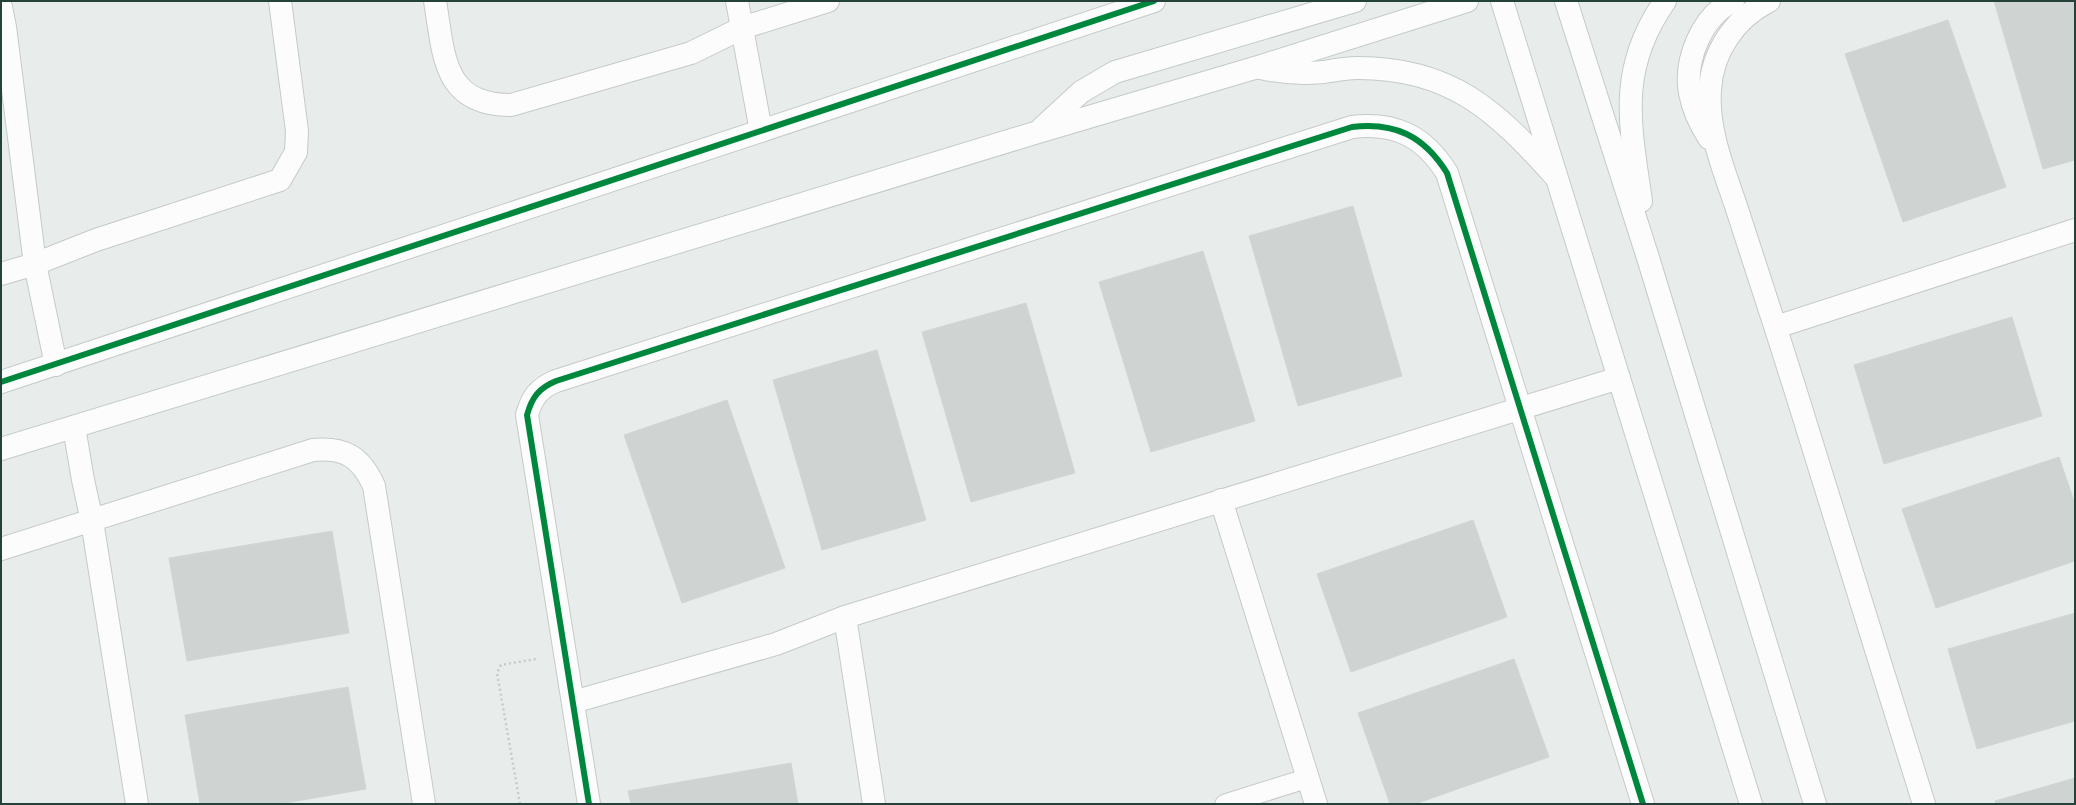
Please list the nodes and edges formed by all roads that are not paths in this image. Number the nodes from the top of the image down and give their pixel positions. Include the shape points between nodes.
1 (280, 1) edge
2 (435, 1) edge
3 (737, 1) edge
4 (828, 1) edge
5 (1154, 1) edge
6 (1355, 1) edge
7 (1467, 1) edge
8 (1502, 1) edge
9 (1566, 1) edge
10 (1665, 1) edge
11 (1733, 1) edge
12 (1769, 1) edge
13 (1, 7) edge
14 (742, 28) junction
15 (1258, 67) junction
16 (760, 131) junction
17 (1038, 132) junction
18 (1720, 158) junction
19 (1558, 179) junction
20 (2075, 231) edge
21 (1649, 261) junction
22 (35, 264) junction
23 (1, 274) edge
24 (1776, 327) junction
25 (56, 365) junction
26 (1619, 378) junction
27 (1, 382) edge
28 (1520, 408) junction
29 (74, 427) junction
30 (1, 449) edge
31 (1221, 500) junction
32 (92, 521) junction
33 (1, 549) edge
34 (845, 617) junction
35 (573, 702) junction
36 (1308, 778) junction
37 (137, 804) edge
38 (424, 804) edge
39 (589, 804) edge
40 (874, 804) edge
41 (1225, 804) edge
42 (1316, 804) edge
43 (1643, 804) edge
44 (1751, 804) edge
45 (1815, 804) edge
46 (1924, 804) edge

1 - 22 street via 297,132 296,152 280,180 96,240
2 - 14 street via 443,52 449,71 459,86 469,94 492,105 511,105 691,53
3 - 14 street
4 - 14 street
5 - 16 street
6 - 17 street via 1115,72 1081,92
7 - 15 street
8 - 19 street
9 - 21 street
10 - 21 street via 1652,19 1642,40 1630,85 1631,133
11 - 18 street via 1714,17 1702,33 1694,52 1690,72 1690,92 1695,111
12 - 18 street via 1759,6 1734,28 1717,57 1710,90 1710,106
13 - 22 street
14 - 16 street
15 - 17 street
15 - 19 street via 1300,73 1356,68 1382,69 1432,80 1479,102 1500,118
16 - 25 street
17 - 29 street
18 - 24 street
19 - 26 street
20 - 24 street
21 - 45 street
22 - 23 street
22 - 25 street
24 - 46 street
25 - 27 street
26 - 28 street
26 - 44 street
28 - 31 street
28 - 35 street via 1447,173 1427,147 1400,130 1368,125 1352,127 545,386 536,393 530,403 528,415
28 - 43 street
29 - 30 street
29 - 32 street
31 - 34 street
31 - 36 street
32 - 33 street
32 - 37 street
32 - 38 street via 313,450 328,448 344,452 358,460 368,472 374,486
34 - 35 street via 776,644
34 - 40 street
35 - 39 street
36 - 41 lane
36 - 42 street

